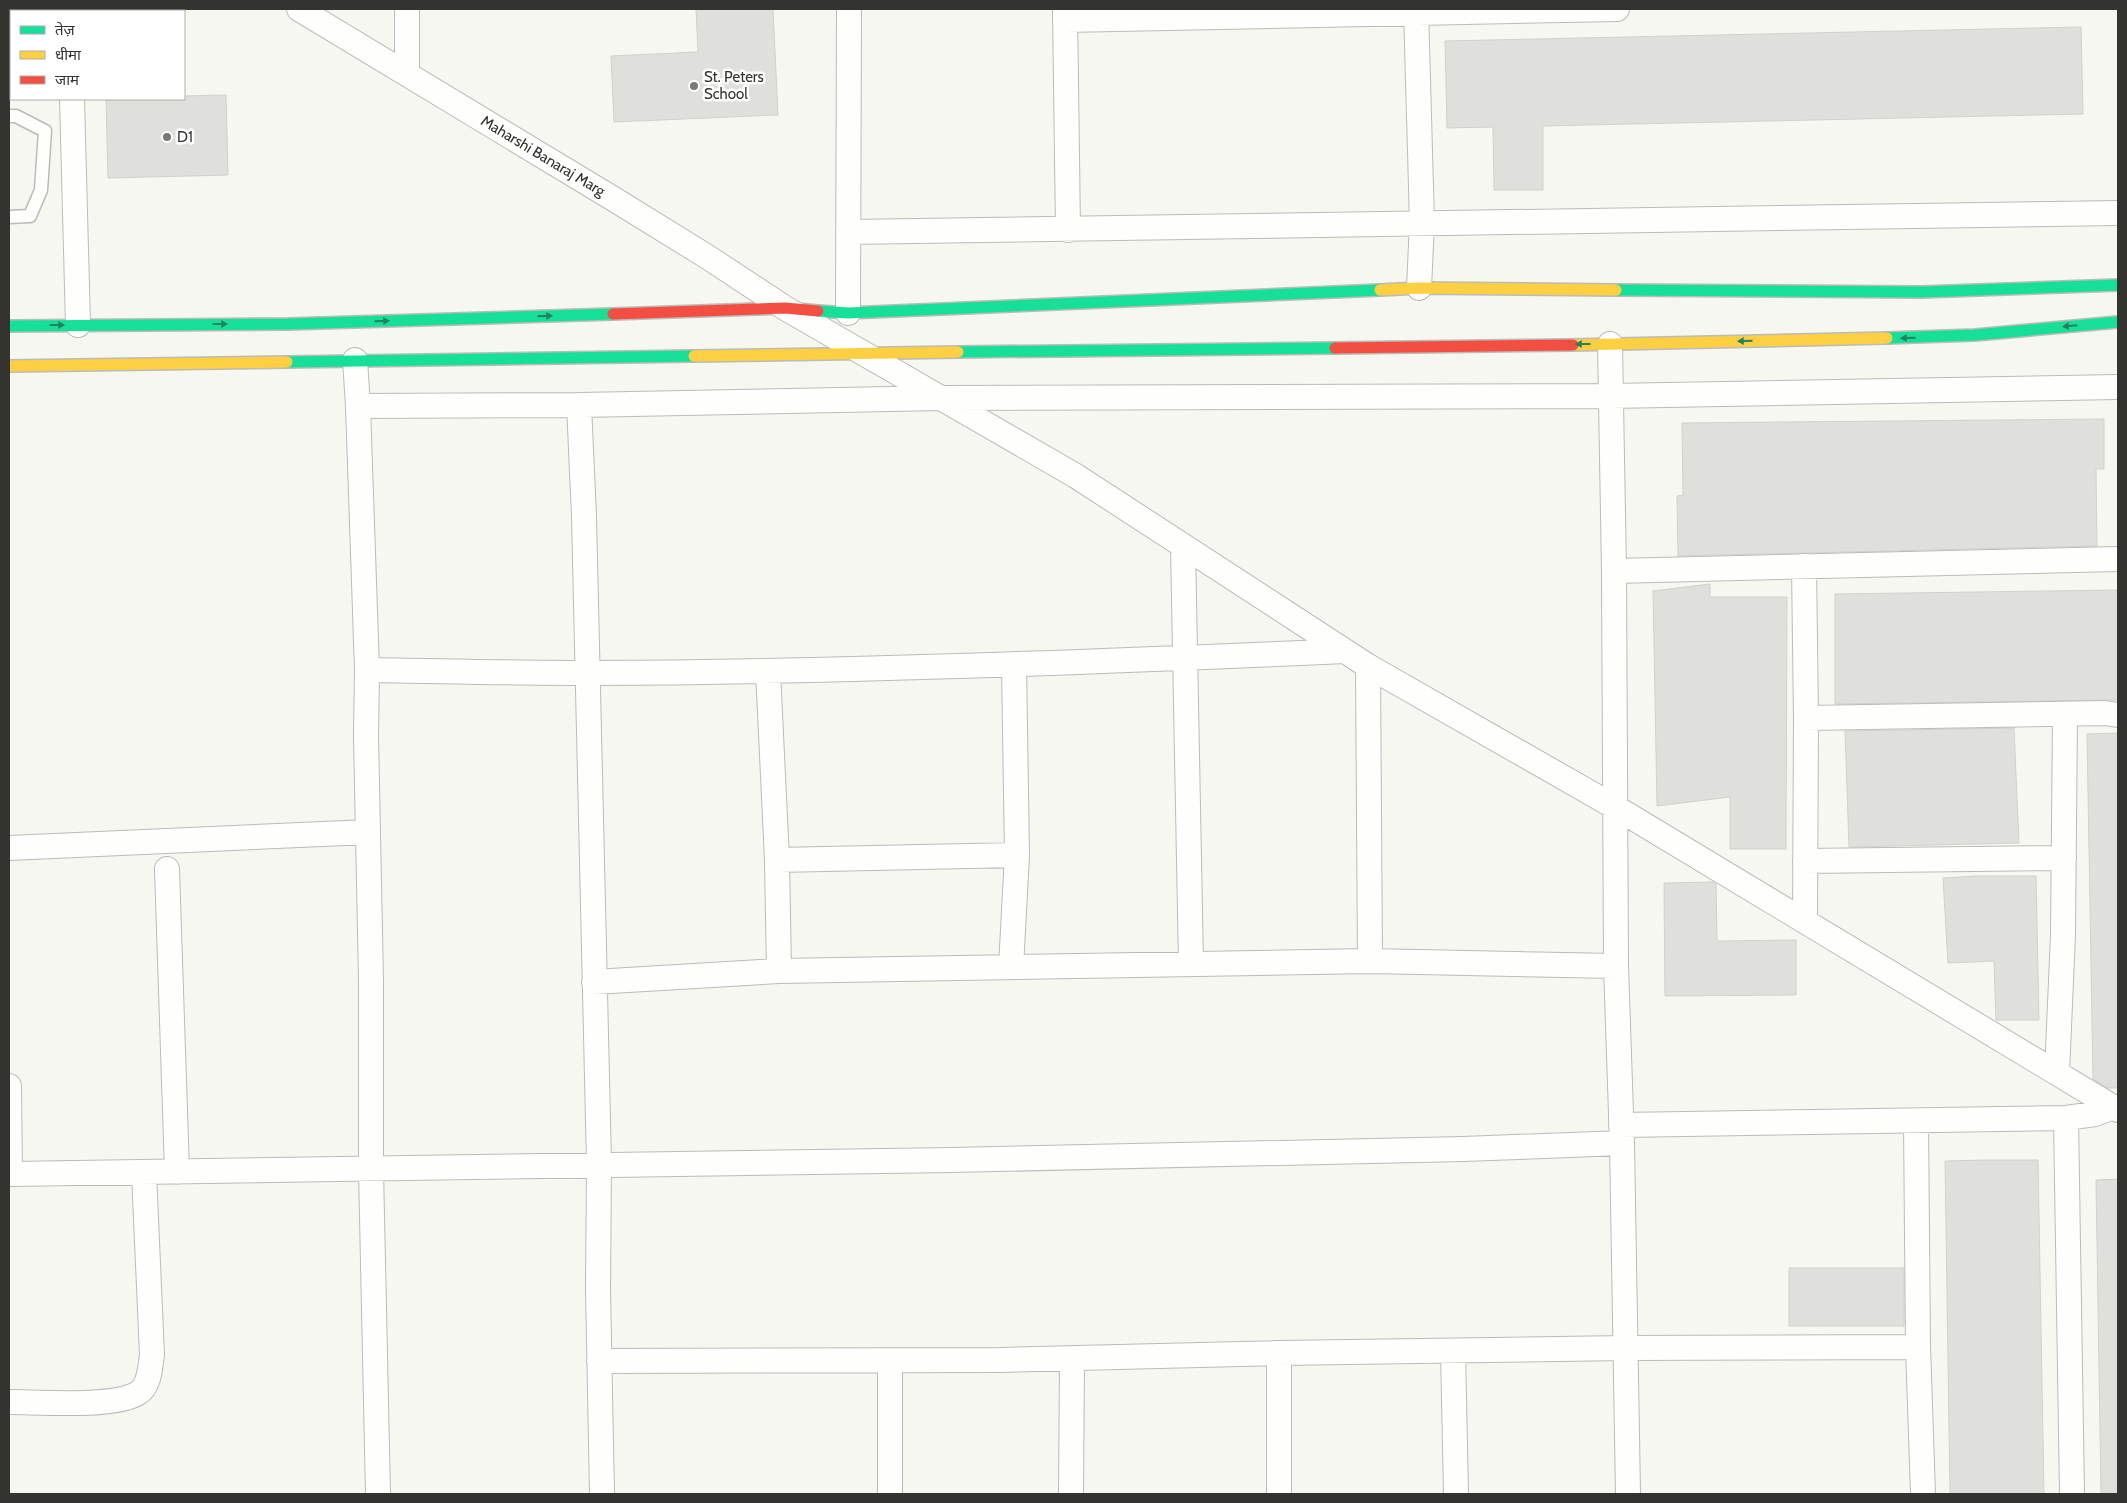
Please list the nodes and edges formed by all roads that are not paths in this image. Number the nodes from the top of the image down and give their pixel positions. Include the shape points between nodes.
1 (299, 9) edge
2 (407, 9) edge
3 (849, 9) edge
4 (1617, 9) edge
5 (1416, 10) edge
6 (1065, 14) edge
7 (407, 74) junction
8 (72, 100) edge
9 (9, 116) edge
10 (2118, 213) edge
11 (9, 217) edge
12 (1422, 223) junction
13 (1068, 230) junction
14 (848, 232) junction
15 (2118, 285) edge
16 (1419, 288) junction
17 (785, 308) junction
18 (848, 313) junction
19 (2118, 322) edge
20 (78, 325) junction
21 (9, 326) edge
22 (1610, 344) junction
23 (863, 352) junction
24 (355, 360) junction
25 (9, 366) edge
26 (2118, 388) edge
27 (1610, 396) junction
28 (942, 398) junction
29 (579, 405) junction
30 (358, 406) junction
31 (1183, 546) junction
32 (2118, 559) edge
33 (1804, 566) junction
34 (1614, 571) junction
35 (1345, 651) junction
36 (1186, 658) junction
37 (1014, 665) junction
38 (1368, 666) junction
39 (367, 670) junction
40 (768, 671) junction
41 (587, 673) junction
42 (2065, 715) junction
43 (2118, 715) edge
44 (1806, 718) junction
45 (1615, 806) junction
46 (368, 832) junction
47 (9, 848) edge
48 (1017, 855) junction
49 (2064, 858) junction
50 (777, 860) junction
51 (1805, 861) junction
52 (167, 869) dead end
53 (1805, 919) junction
54 (1370, 961) junction
55 (1191, 964) junction
56 (1616, 966) junction
57 (1011, 968) junction
58 (779, 972) junction
59 (594, 982) junction
60 (2057, 1073) junction
61 (9, 1086) edge
62 (2116, 1108) edge
63 (2066, 1118) junction
64 (1916, 1122) junction
65 (1622, 1134) junction
66 (599, 1164) junction
67 (371, 1170) junction
68 (177, 1172) junction
69 (144, 1173) junction
70 (10, 1174) edge
71 (1918, 1346) junction
72 (1626, 1348) junction
73 (1453, 1350) junction
74 (1279, 1353) junction
75 (1072, 1358) junction
76 (599, 1361) junction
77 (890, 1361) junction
78 (9, 1402) edge
79 (378, 1494) edge
80 (602, 1494) edge
81 (890, 1494) edge
82 (1071, 1494) edge
83 (1279, 1494) edge
84 (1456, 1494) edge
85 (1628, 1494) edge
86 (1922, 1494) edge
87 (2072, 1494) edge

1 - 7 street, Maharshi Banaraj Marg
2 - 7 street
3 - 14 street
4 - 5 street
5 - 6 street
5 - 12 street
6 - 13 street
7 - 17 street, Maharshi Banaraj Marg via 706,256
8 - 20 street
9 - 11 lane via 16,116 45,131 41,190 30,216
10 - 12 street
12 - 13 street
12 - 16 street
13 - 14 street
14 - 18 street
15 - 16 street via 1922,292
16 - 18 street
17 - 18 street
20 -> 17 street via 288,324
17 - 23 street, Maharshi Banaraj Marg
19 -> 22 street via 1933,337
21 -> 20 street
22 -> 23 street
22 - 27 street
23 - 24 street
23 - 28 street, Maharshi Banaraj Marg
24 - 25 street
24 - 30 street
26 - 27 street
27 - 28 street
27 - 34 street
28 - 29 street
28 - 31 street, Maharshi Banaraj Marg via 1076,476
29 - 30 street
29 - 41 street
30 - 39 street
31 - 35 street, Maharshi Banaraj Marg
31 - 36 street
32 - 33 street
33 - 34 street
33 - 44 street
34 - 45 street
35 - 36 street
35 - 38 street, Maharshi Banaraj Marg
36 - 37 street
36 - 55 street
37 - 40 street
37 - 48 street
38 - 45 street, Maharshi Banaraj Marg
38 - 54 street
39 - 41 street
39 - 46 street
40 - 41 street
40 - 50 street
41 - 59 street
42 - 43 street
42 - 44 street
42 - 49 street
44 - 51 street
45 - 53 street, Maharshi Banaraj Marg
45 - 56 street
46 - 47 street
46 - 67 street
48 - 50 street
48 - 57 street
49 - 51 street
49 - 60 street
50 - 58 street
51 - 53 street
52 - 68 street
53 - 60 street, Maharshi Banaraj Marg
54 - 55 street
54 - 56 street
55 - 57 street
56 - 65 street
57 - 58 street
58 - 59 street
59 - 66 street
60 - 62 street, Maharshi Banaraj Marg
61 - 70 street
62 - 63 street
63 - 64 street
63 - 87 street
64 - 65 street
64 - 71 street
65 - 66 street via 1453,1150
65 - 72 street
66 - 67 street
66 - 76 street
67 - 68 street
67 - 79 street
68 - 69 street
69 - 70 street
69 - 78 street via 152,1355 148,1379 139,1393 120,1400
71 - 72 street
71 - 86 street
72 - 73 street
72 - 85 street
73 - 74 street
73 - 84 street
74 - 75 street
74 - 83 street
75 - 77 street
75 - 82 street
76 - 77 street
76 - 80 street
77 - 81 street

